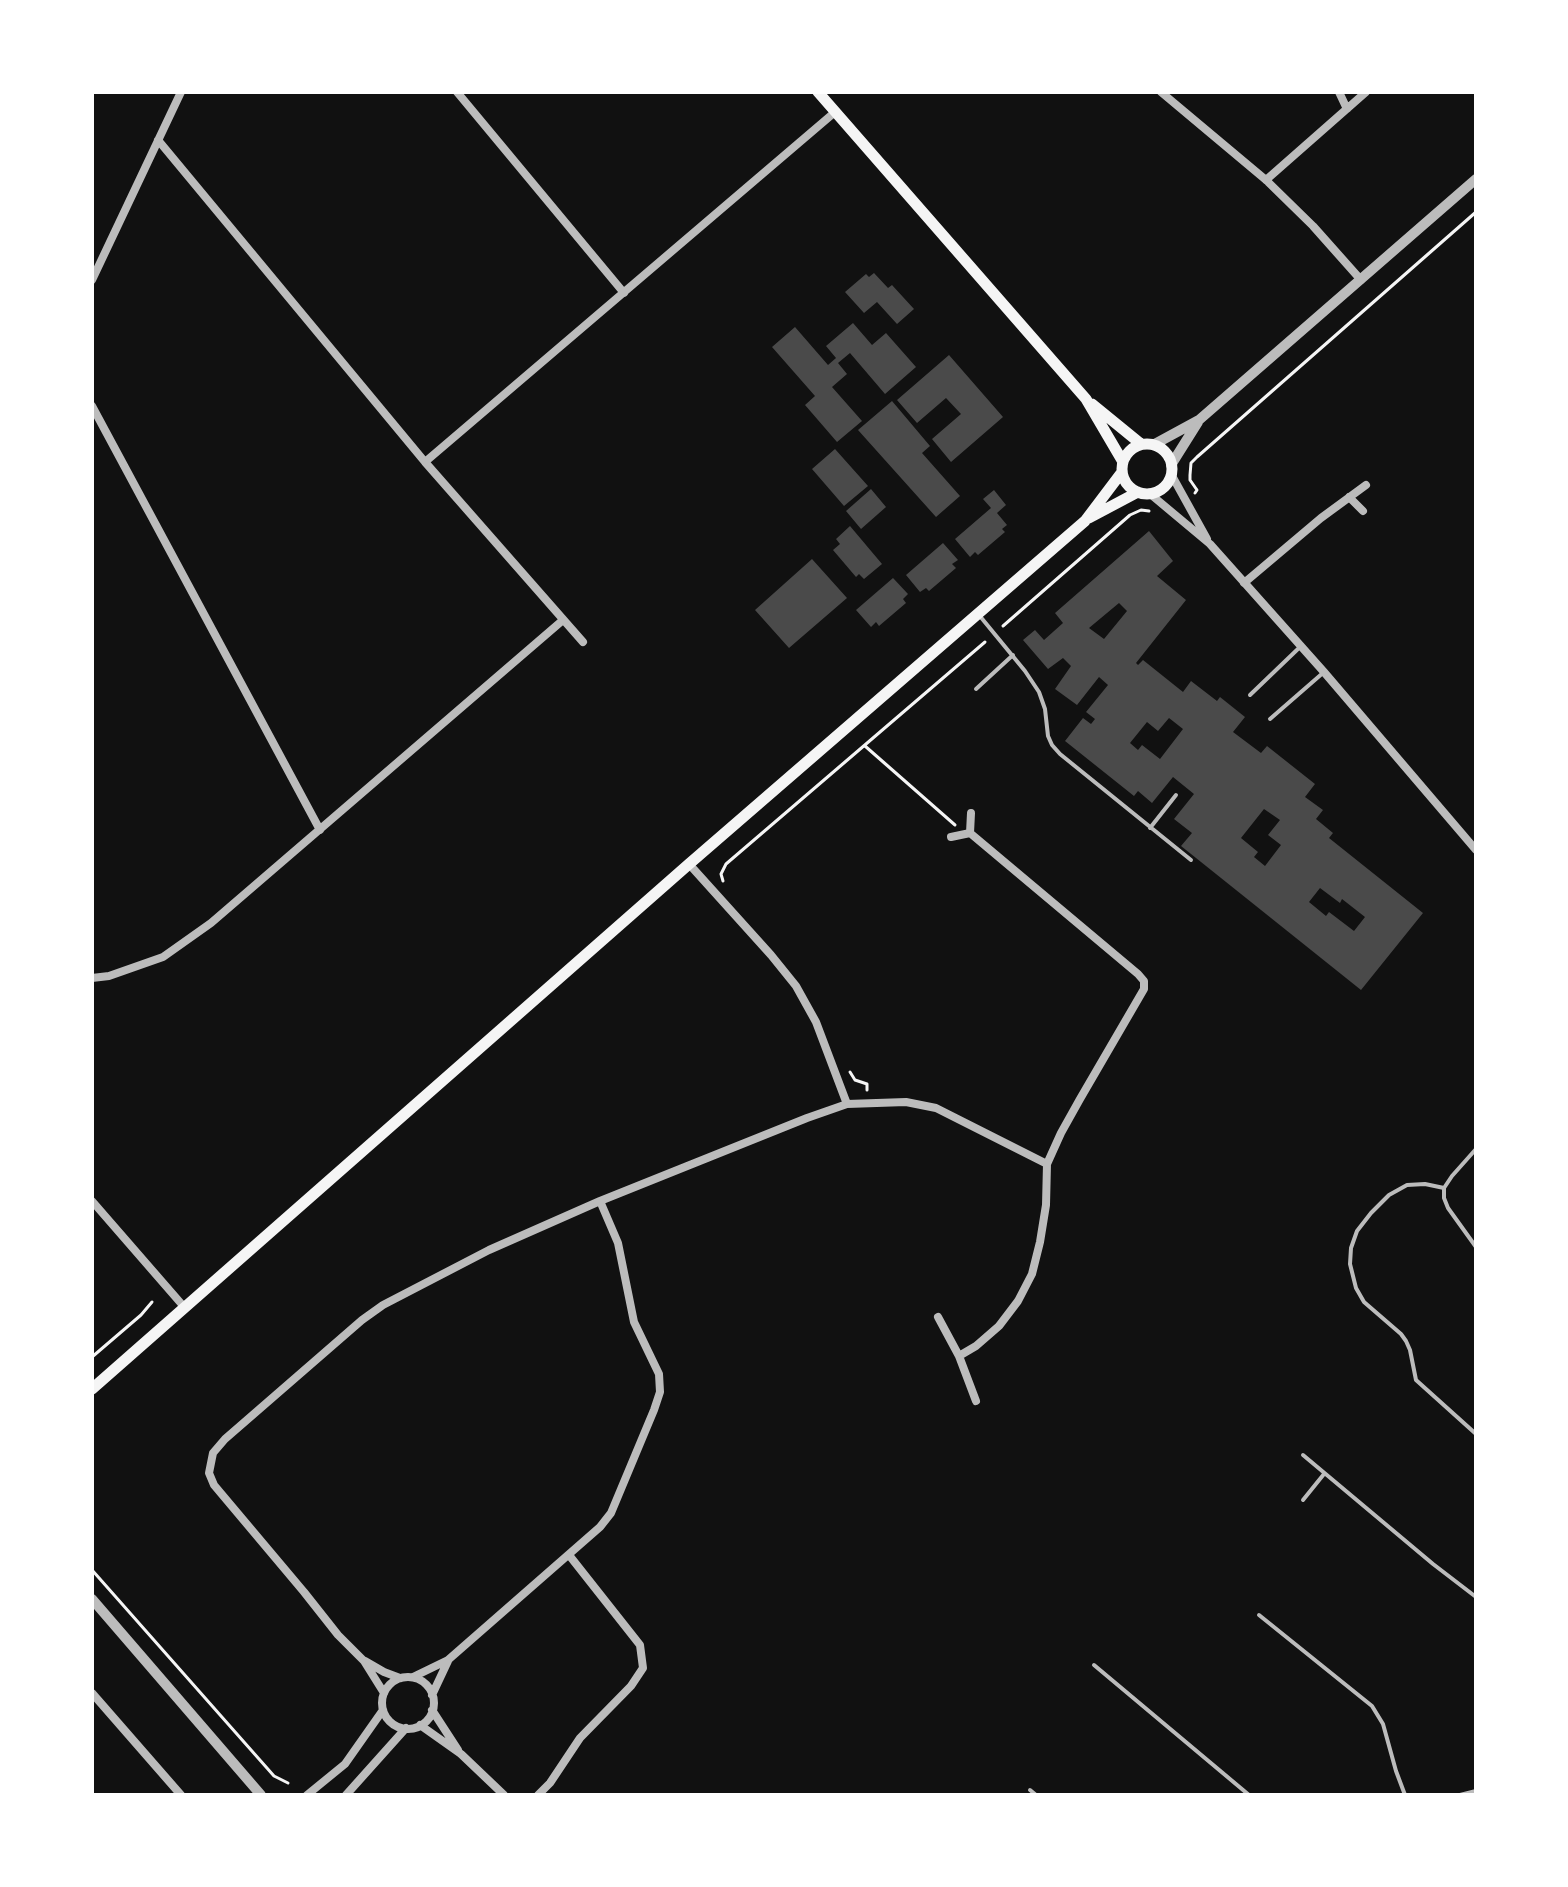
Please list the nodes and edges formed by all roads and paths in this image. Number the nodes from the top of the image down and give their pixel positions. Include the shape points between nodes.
1 (181, 92) edge
2 (457, 92) edge
3 (818, 92) edge
4 (1161, 92) edge
5 (1339, 92) edge
6 (1366, 92) edge
7 (1347, 109) junction
8 (835, 112) junction
9 (158, 140) junction
10 (1476, 179) edge
11 (1266, 180) junction
12 (1476, 212) edge
13 (92, 280) edge
14 (1361, 280) junction
15 (624, 293) junction
16 (1086, 399) junction
17 (92, 406) edge
18 (1199, 420) junction
19 (1147, 444) junction
20 (425, 462) junction
21 (1122, 467) junction
22 (1171, 470) junction
23 (1366, 485) dead end
24 (1144, 493) junction
25 (1349, 497) junction
26 (1185, 499) junction
27 (1170, 511) junction
28 (1363, 511) dead end
29 (1085, 521) junction
30 (1210, 544) junction
31 (1244, 583) junction
32 (978, 613) junction
33 (563, 620) junction
34 (994, 634) junction
35 (583, 642) dead end
36 (1300, 647) junction
37 (1013, 655) junction
38 (1324, 672) junction
39 (976, 689) dead end
40 (1250, 695) dead end
41 (1270, 719) dead end
42 (865, 746) junction
43 (1176, 795) dead end
44 (971, 813) dead end
45 (1150, 828) junction
46 (970, 829) junction
47 (320, 830) junction
48 (951, 837) dead end
49 (1476, 850) edge
50 (1191, 860) dead end
51 (689, 864) junction
52 (725, 886) dead end
53 (92, 978) edge
54 (851, 1073) dead end
55 (869, 1103) junction
56 (847, 1104) junction
57 (1476, 1149) edge
58 (1047, 1164) junction
59 (1444, 1188) junction
60 (92, 1201) edge
61 (600, 1201) junction
62 (1476, 1247) edge
63 (152, 1302) dead end
64 (185, 1308) junction
65 (938, 1317) dead end
66 (959, 1356) junction
67 (92, 1357) edge
68 (92, 1389) edge
69 (976, 1401) dead end
70 (1476, 1434) edge
71 (1303, 1455) dead end
72 (1325, 1474) junction
73 (1303, 1500) dead end
74 (569, 1555) junction
75 (92, 1570) edge
76 (1476, 1597) edge
77 (92, 1599) edge
78 (1259, 1615) dead end
79 (448, 1660) junction
80 (364, 1661) junction
81 (1094, 1665) dead end
82 (413, 1677) junction
83 (400, 1678) junction
84 (92, 1693) edge
85 (384, 1693) junction
86 (432, 1695) junction
87 (383, 1710) junction
88 (432, 1710) junction
89 (420, 1725) junction
90 (406, 1728) junction
91 (461, 1754) junction
92 (288, 1783) dead end
93 (1030, 1790) dead end
94 (1476, 1791) edge
95 (181, 1795) edge
96 (261, 1795) edge
97 (307, 1795) edge
98 (346, 1795) edge
99 (504, 1795) edge
100 (538, 1795) edge
101 (1036, 1795) edge
102 (1249, 1795) edge
103 (1405, 1795) edge
104 (1460, 1795) edge

1 - 9 street
2 - 15 street
3 - 8 main road
4 - 11 street
5 - 7 street
6 - 7 street
7 - 11 street
8 - 15 street
8 - 16 main road
9 - 13 street
9 - 20 street
10 - 14 street
11 - 14 street
12 - 26 path via 1197,457 1190,480 1197,490
14 - 18 street
15 - 20 street
16 - 19 main road
16 - 21 main road
17 - 47 street
18 - 19 street
18 - 22 street
19 - 21 main road via 1129,450
19 - 22 main road via 1165,452
20 - 33 street
21 - 24 main road via 1127,484
21 - 29 main road
22 - 24 main road via 1163,487
22 - 26 street
23 - 25 street
24 - 27 street
24 - 29 main road
25 - 28 street
25 - 31 street
26 - 30 street
27 - 30 street
27 - 34 path via 1161,516 1141,510 1130,515
29 - 32 main road
30 - 31 street
31 - 36 street
32 - 34 lane
32 - 51 main road
33 - 35 street
33 - 47 street
34 - 37 lane
34 - 42 path
36 - 38 street
36 - 40 lane
37 - 39 lane
37 - 45 lane via 1039,692 1052,745
38 - 41 lane
38 - 49 street
42 - 46 path via 955,825
42 - 52 path via 726,864 721,874
43 - 45 lane
44 - 46 street
45 - 50 lane
46 - 48 street
46 - 58 street via 1144,981 1141,996
47 - 53 street via 163,957
51 - 56 street via 796,986 816,1022
51 - 64 main road
54 - 55 path via 867,1084
55 - 56 street
55 - 58 street via 936,1108
56 - 61 street
57 - 59 lane
58 - 66 street via 1046,1205 1032,1274 999,1326
59 - 62 lane via 1448,1208
59 - 70 lane via 1407,1185 1389,1195 1357,1231 1350,1264 1364,1302 1406,1341 1416,1380
60 - 64 street
61 - 74 street via 618,1243 634,1322 659,1374 660,1392 611,1513
61 - 80 street via 383,1305 213,1453 209,1473 214,1485
63 - 67 path
64 - 68 main road
65 - 66 street
66 - 69 street
71 - 72 lane
72 - 73 lane
72 - 76 lane
74 - 79 street
74 - 100 street via 640,1645 643,1668
75 - 92 path via 274,1776
77 - 96 street
78 - 103 lane via 1372,1706 1383,1724
79 - 82 street
79 - 86 street
80 - 83 street
80 - 85 street
81 - 102 lane
82 - 83 street
82 - 86 street
83 - 85 street
84 - 95 street
85 - 87 street
86 - 88 street
87 - 90 street via 392,1723
87 - 97 street via 345,1764
88 - 89 street
88 - 91 street
89 - 90 street
89 - 91 street
90 - 98 street
91 - 99 street
93 - 101 lane
94 - 104 lane

